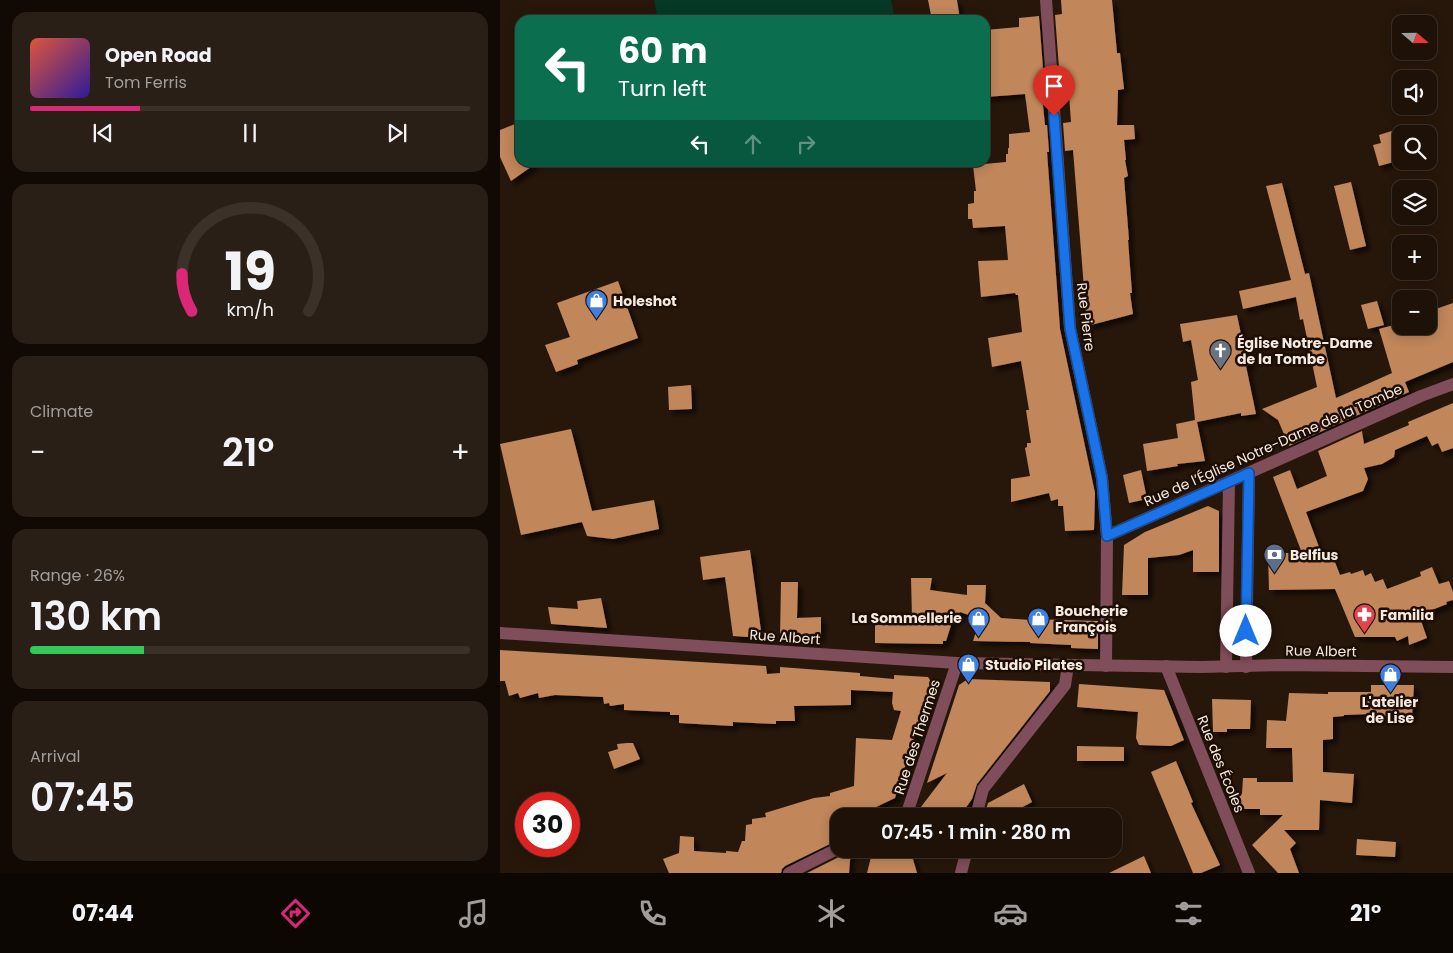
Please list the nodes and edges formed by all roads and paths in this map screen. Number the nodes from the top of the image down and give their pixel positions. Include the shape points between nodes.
1 (1046, 0) edge
2 (1453, 384) edge
3 (1249, 473) junction
4 (1228, 482) junction
5 (1107, 536) junction
6 (1247, 554) junction
7 (1227, 555) junction
8 (1227, 611) junction
9 (1246, 611) junction
10 (500, 633) edge
11 (957, 663) junction
12 (1068, 665) junction
13 (1106, 666) junction
14 (1166, 666) junction
15 (1226, 667) junction
16 (1246, 667) junction
17 (1453, 667) edge
18 (909, 808) edge
19 (978, 808) edge
20 (830, 852) edge
21 (964, 858) edge
22 (789, 873) edge
23 (960, 873) edge
24 (1248, 873) edge

1 - 5 street, Rue Pierre via 1070,328 1102,478
2 - 3 street, Rue de l’Église Notre-Dame de la Tombe
3 - 4 street, Rue de l’Église Notre-Dame de la Tombe
3 - 6 street
4 - 5 street, Rue de l’Église Notre-Dame de la Tombe
4 - 7 street
5 - 13 street, Rue Pierre
6 - 7 street
6 - 9 street
7 - 8 street
8 - 9 street
8 - 15 street
9 - 16 street
10 - 11 street, Rue Albert
11 - 12 street, Rue Albert
11 - 18 street, Rue des Thermes
12 - 13 street, Rue Albert
12 - 19 street via 1066,685 983,789
13 - 14 street, Rue Albert
14 - 15 street, Rue Albert
14 - 24 street, Rue des Écoles
15 - 16 street, Rue Albert
16 - 17 street, Rue Albert
20 - 22 street
21 - 23 street

